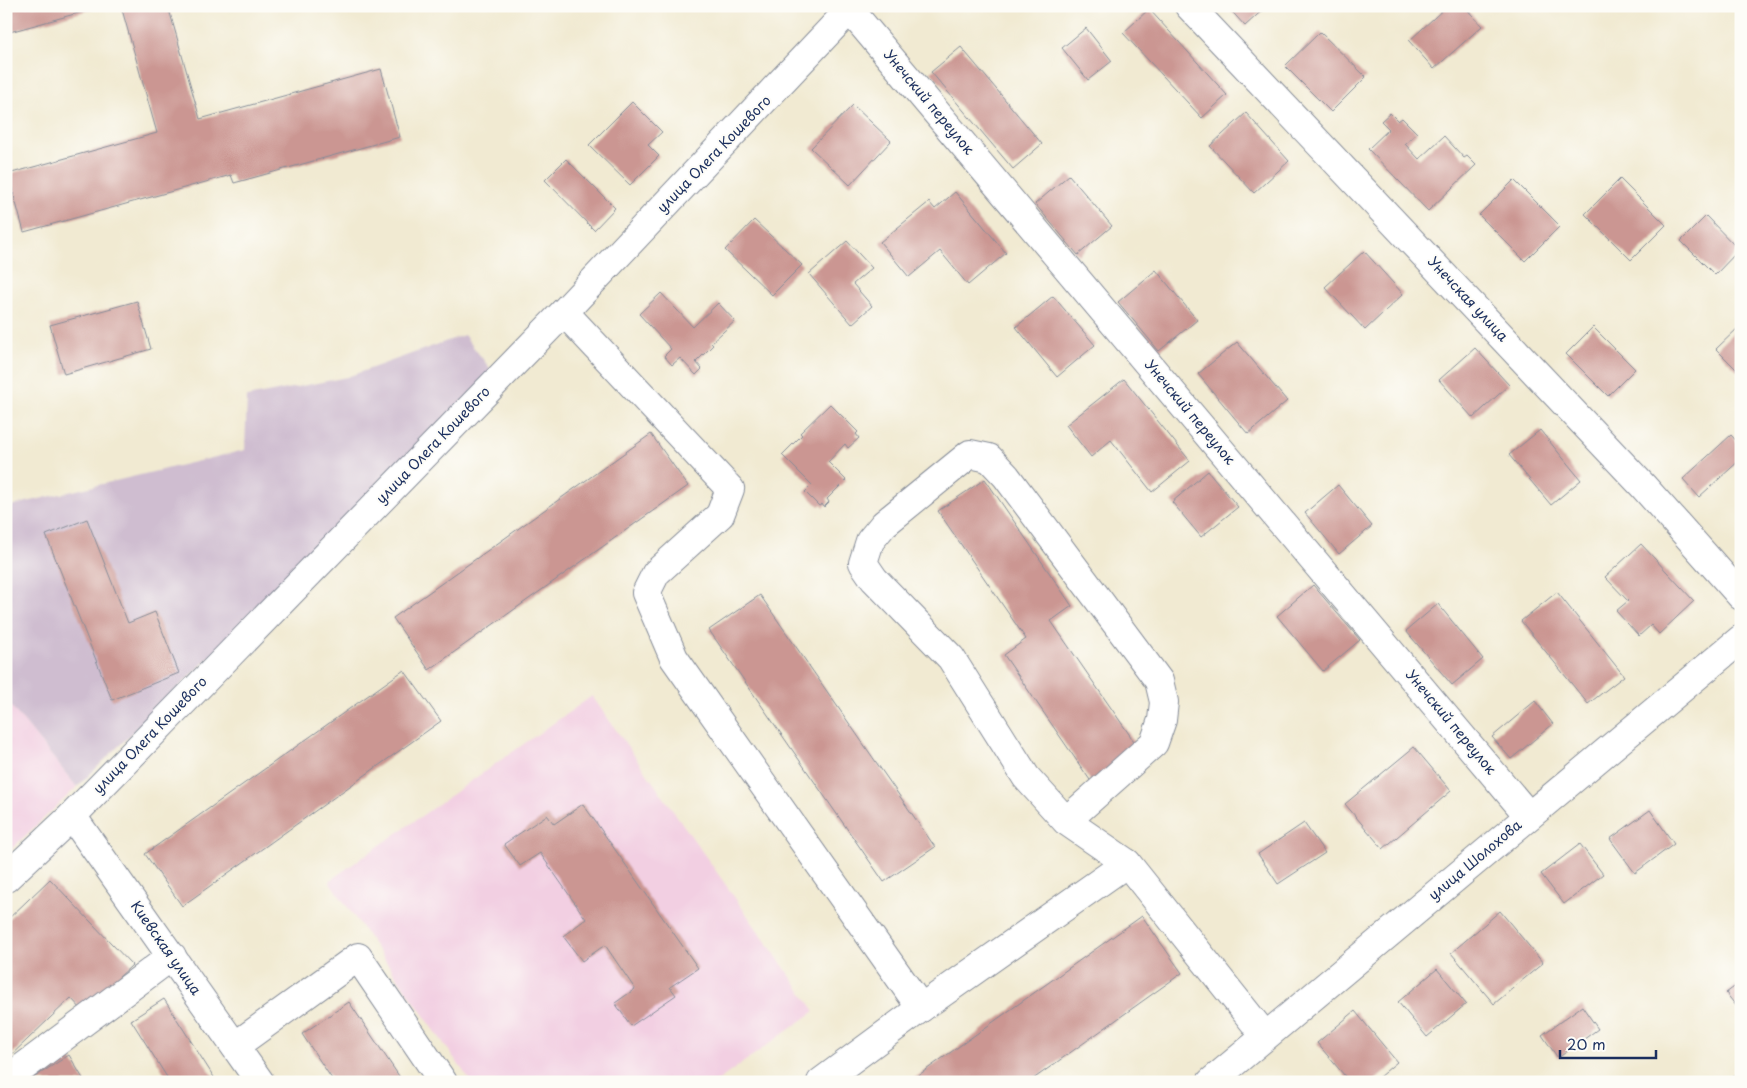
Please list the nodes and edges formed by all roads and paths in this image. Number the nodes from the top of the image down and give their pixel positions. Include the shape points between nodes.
1 (1189, 6) edge
2 (852, 8) edge
3 (564, 312) junction
4 (1741, 596) edge
5 (1741, 638) edge
6 (1528, 815) junction
7 (72, 816) junction
8 (1066, 821) junction
9 (1126, 863) junction
10 (8, 874) edge
11 (172, 956) junction
12 (921, 1008) junction
13 (1265, 1036) junction
14 (235, 1046) junction
15 (1214, 1081) edge
16 (9, 1082) edge
17 (260, 1082) edge
18 (443, 1082) edge
19 (821, 1082) edge

1 - 4 street, Унечская улица via 1643,486
2 - 3 street, улица Олега Кошевого
2 - 6 street, Унечский переулок
3 - 7 street, улица Олега Кошевого
3 - 12 street via 730,489 720,515 656,573 646,593 674,658
5 - 6 street, улица Шолохова
6 - 13 street, улица Шолохова
7 - 10 street, улица Олега Кошевого
7 - 11 street, Киевская улица
8 - 8 street via 1026,777 951,658 874,579 863,563 870,541 884,524 970,454 989,458 1006,476 1159,681 1164,702 1154,743
8 - 9 street
9 - 12 street
9 - 13 street
11 - 14 street, Киевская улица
11 - 16 street via 10,1077
12 - 19 street
13 - 15 street, улица Шолохова
14 - 17 street, Киевская улица
14 - 18 street via 358,958

